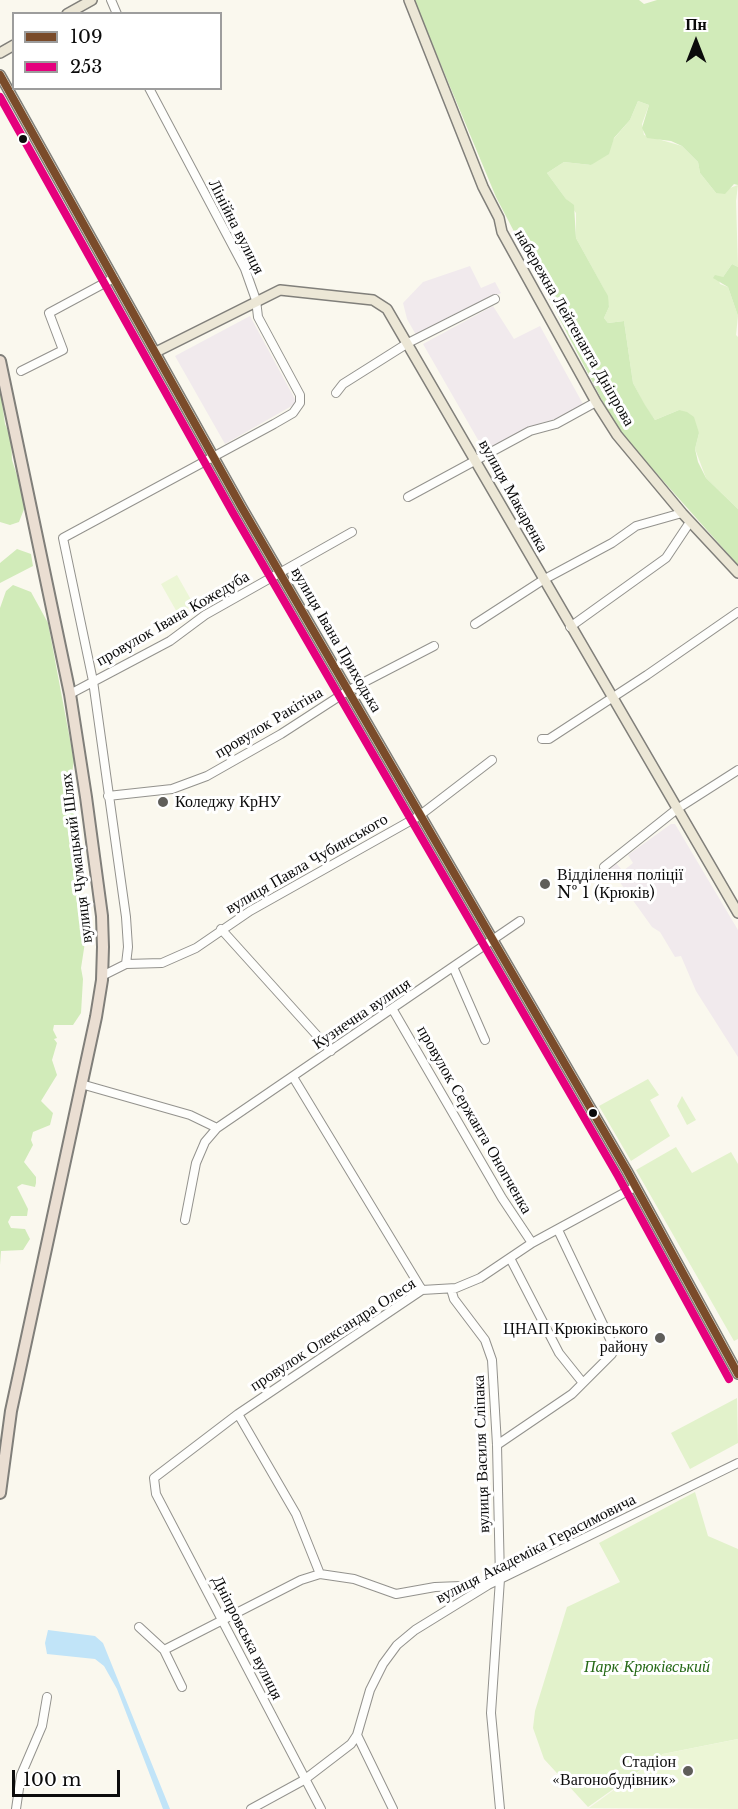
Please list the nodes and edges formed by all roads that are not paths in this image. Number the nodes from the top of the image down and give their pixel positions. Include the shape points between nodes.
1 (92, 0) edge
2 (409, 0) edge
3 (71, 12) edge
4 (0, 75) edge
5 (150, 90) edge
6 (114, 278) junction
7 (495, 299) dead end
8 (256, 300) junction
9 (408, 343) junction
10 (156, 352) junction
11 (0, 361) edge
12 (21, 371) dead end
13 (336, 393) dead end
14 (596, 402) junction
15 (214, 456) junction
16 (477, 461) junction
17 (408, 497) dead end
18 (682, 513) junction
19 (690, 522) junction
20 (352, 532) dead end
21 (280, 573) junction
22 (738, 573) edge
23 (543, 580) junction
24 (738, 612) edge
25 (474, 624) dead end
26 (570, 627) junction
27 (434, 646) dead end
28 (93, 681) junction
29 (349, 690) junction
30 (70, 694) junction
31 (611, 697) junction
32 (542, 739) dead end
33 (492, 760) dead end
34 (738, 770) edge
35 (108, 796) junction
36 (677, 809) junction
37 (419, 816) junction
38 (604, 867) dead end
39 (738, 913) edge
40 (520, 921) dead end
41 (221, 929) junction
42 (492, 938) junction
43 (126, 964) junction
44 (454, 969) junction
45 (102, 976) junction
46 (393, 1010) junction
47 (485, 1040) dead end
48 (331, 1051) junction
49 (293, 1077) junction
50 (81, 1084) junction
51 (217, 1128) junction
52 (635, 1187) junction
53 (185, 1220) dead end
54 (558, 1230) junction
55 (532, 1243) junction
56 (511, 1260) junction
57 (451, 1289) junction
58 (422, 1290) junction
59 (738, 1374) edge
60 (583, 1383) junction
61 (238, 1414) junction
62 (497, 1445) junction
63 (738, 1463) edge
64 (154, 1478) joint
65 (0, 1493) edge
66 (320, 1574) junction
67 (500, 1579) junction
68 (488, 1585) junction
69 (223, 1620) junction
70 (139, 1627) dead end
71 (164, 1650) junction
72 (182, 1687) dead end
73 (47, 1697) dead end
74 (357, 1735) junction
75 (304, 1780) junction
76 (16, 1809) edge
77 (251, 1809) edge
78 (321, 1809) edge
79 (393, 1809) edge
80 (500, 1809) edge

1 - 3 main road
2 - 14 main road, набережна Лейтенанта Дніпрова via 502,232
4 - 6 main road, вулиця Івана Приходька
5 - 8 street, Лінійна вулиця via 245,269
6 - 10 main road, вулиця Івана Приходька
6 - 12 street via 49,313 63,350
7 - 9 street
8 - 9 main road, вулиця Макаренка via 286,290 373,300 392,314
8 - 10 main road, вулиця Макаренка
8 - 15 street, Лінійна вулиця via 258,316 300,395 300,403 293,413
9 - 13 street via 343,384
9 - 16 main road, вулиця Макаренка
10 - 15 main road, вулиця Івана Приходька
11 - 30 highway, вулиця Чумацький Шлях
14 - 16 street
14 - 18 main road, набережна Лейтенанта Дніпрова via 617,435
15 - 21 main road, вулиця Івана Приходька
15 - 28 street via 63,538
16 - 17 street
16 - 23 main road, вулиця Макаренка
18 - 19 main road, набережна Лейтенанта Дніпрова
18 - 23 street via 636,526
19 - 22 main road, набережна Лейтенанта Дніпрова
19 - 26 street via 666,558
20 - 21 street, провулок Івана Кожедуба
21 - 28 street, провулок Івана Кожедуба via 205,615 170,641
21 - 29 main road, вулиця Івана Приходька
23 - 25 street
23 - 26 main road, вулиця Макаренка
24 - 31 street
26 - 31 main road, вулиця Макаренка
27 - 29 street, провулок Ракітіна
28 - 30 street, провулок Івана Кожедуба
28 - 35 street
29 - 35 street, провулок Ракітіна via 201,779 172,789
29 - 37 main road, вулиця Івана Приходька
30 - 45 highway, вулиця Чумацький Шлях via 102,916
31 - 32 street via 549,739
31 - 36 main road, вулиця Макаренка
33 - 37 street, вулиця Павла Чубинського
34 - 36 street
35 - 43 street via 126,917
36 - 38 street
36 - 39 main road, вулиця Макаренка
37 - 41 street, вулиця Павла Чубинського
37 - 42 main road, вулиця Івана Приходька
40 - 42 street, Кузнечна вулиця
41 - 43 street, вулиця Павла Чубинського via 179,957 162,963
41 - 48 street
42 - 44 street, Кузнечна вулиця
42 - 52 main road, вулиця Івана Приходька
43 - 45 street
44 - 46 street, Кузнечна вулиця
44 - 47 street
45 - 50 highway, вулиця Чумацький Шлях
46 - 48 street, Кузнечна вулиця
46 - 55 street, провулок Сержанта Онопченка
48 - 49 street, Кузнечна вулиця
49 - 51 street, Кузнечна вулиця
49 - 58 street
50 - 51 street via 190,1115
50 - 65 highway, вулиця Чумацький Шлях via 12,1401
51 - 53 street, Кузнечна вулиця via 205,1142 196,1163
52 - 54 street, провулок Олександра Олеся
52 - 59 main road, вулиця Івана Приходька
54 - 55 street, провулок Олександра Олеся
54 - 60 street via 611,1344 612,1354
55 - 56 street, провулок Олександра Олеся
56 - 57 street, провулок Олександра Олеся
56 - 60 street via 559,1353
57 - 58 street, провулок Олександра Олеся
57 - 62 street, вулиця Василя Сліпака via 489,1349
58 - 61 street, провулок Олександра Олеся
60 - 62 street via 562,1402
61 - 64 street, провулок Олександра Олеся
61 - 66 street via 296,1515
62 - 67 street, вулиця Василя Сліпака
63 - 67 street, вулиця Академіка Герасимовича
64 - 69 street, Дніпровська вулиця via 156,1494
66 - 68 street via 354,1579 396,1594 435,1587
66 - 69 street
67 - 68 street, вулиця Академіка Герасимовича
67 - 80 street, вулиця Василя Сліпака via 491,1713
68 - 74 street, вулиця Академіка Герасимовича via 438,1614 397,1645 370,1690
69 - 71 street
69 - 75 street, Дніпровська вулиця
70 - 71 street
71 - 72 street
73 - 76 street via 42,1726 21,1774
74 - 75 street, вулиця Академіка Герасимовича via 342,1753
74 - 79 street
75 - 77 street, вулиця Академіка Герасимовича
75 - 78 street, Дніпровська вулиця

